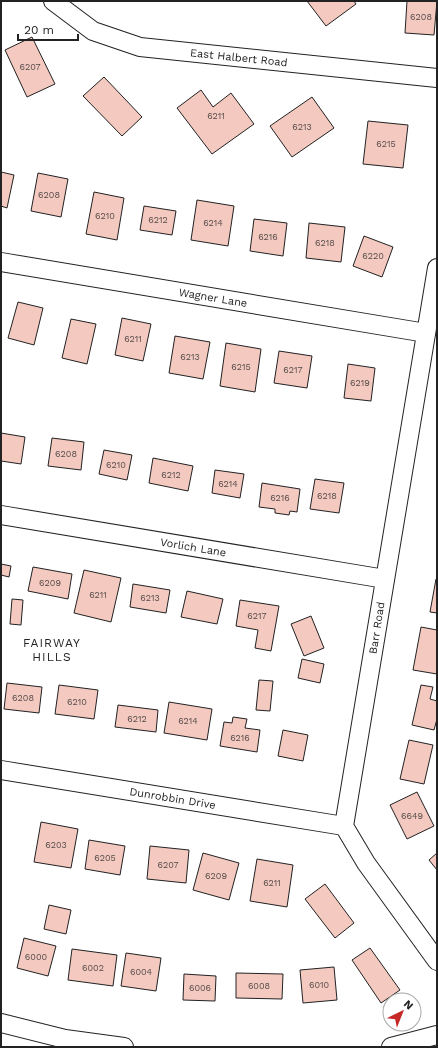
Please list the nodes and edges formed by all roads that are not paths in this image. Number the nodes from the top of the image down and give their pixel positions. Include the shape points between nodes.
1 (54, 1) edge
2 (437, 78) edge
3 (1, 262) edge
4 (437, 268) edge
5 (426, 333) junction
6 (1, 515) edge
7 (385, 579) junction
8 (1, 770) edge
9 (344, 826) junction
10 (437, 961) edge
11 (1, 1023) edge
12 (437, 1035) edge
13 (124, 1047) edge
14 (391, 1047) edge

1 - 2 street, East Halbert Road via 93,31 140,47
3 - 5 street, Wagner Lane
4 - 5 street, Barr Road
5 - 7 street, Barr Road
6 - 7 street, Vorlich Lane
7 - 9 street, Barr Road
8 - 9 street, Dunrobbin Drive
9 - 10 street via 366,863
11 - 13 street via 64,1039
12 - 14 street

